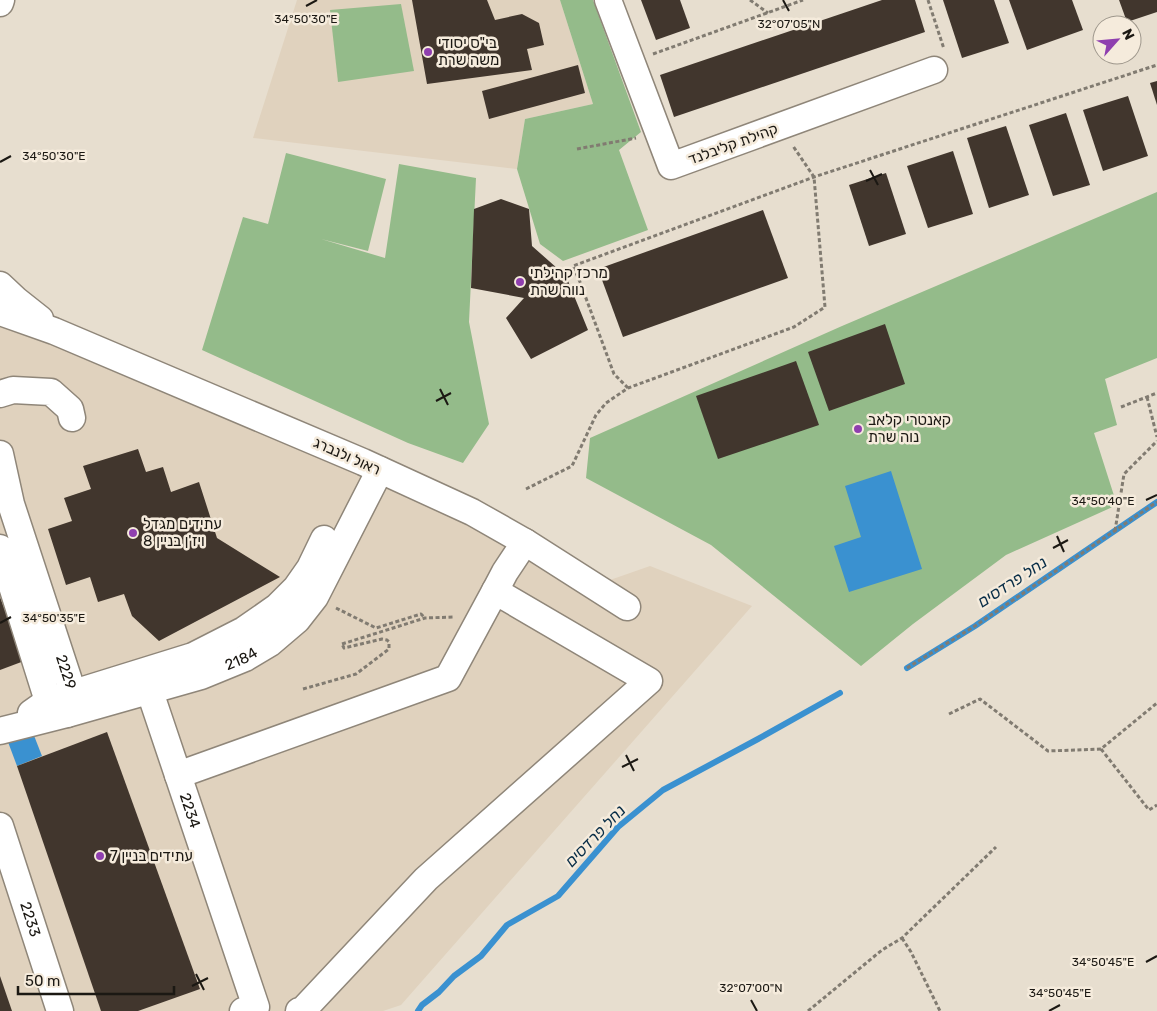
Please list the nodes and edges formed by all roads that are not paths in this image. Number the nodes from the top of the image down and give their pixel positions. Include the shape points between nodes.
1 (608, 0) edge
2 (934, 70) road end
3 (0, 285) edge
4 (0, 312) edge
5 (54, 331) junction
6 (0, 394) edge
7 (72, 418) dead end
8 (0, 454) edge
9 (371, 466) junction
10 (6, 506) edge
11 (525, 542) junction
12 (0, 548) edge
13 (495, 591) junction
14 (627, 606) dead end
15 (146, 681) junction
16 (63, 703) junction
17 (5, 729) edge
18 (178, 775) junction
19 (0, 826) edge
20 (249, 1009) edge
21 (60, 1011) edge
22 (299, 1011) edge

1 - 2 street, קהילת קליבלנד via 671,166
3 - 5 street, ראול ולנברג
4 - 5 street, ראול ולנברג
5 - 9 street, ראול ולנברג
6 - 7 street via 13,390 51,392 70,409
8 - 10 street, 2229
9 - 11 street, ראול ולנברג via 472,512
9 - 15 street, 2184 via 296,588 244,630
9 - 15 street, 2184 via 315,597 297,620 270,643 245,658 201,676
10 - 16 street, 2229
11 - 13 street
11 - 14 street, ראול ולנברג
12 - 16 street, 2229
13 - 18 street via 448,678
13 - 22 street via 649,681 426,879
15 - 16 street, 2184
15 - 18 street, 2234
16 - 17 street, 2184
18 - 20 street, 2234
19 - 21 street, 2233

